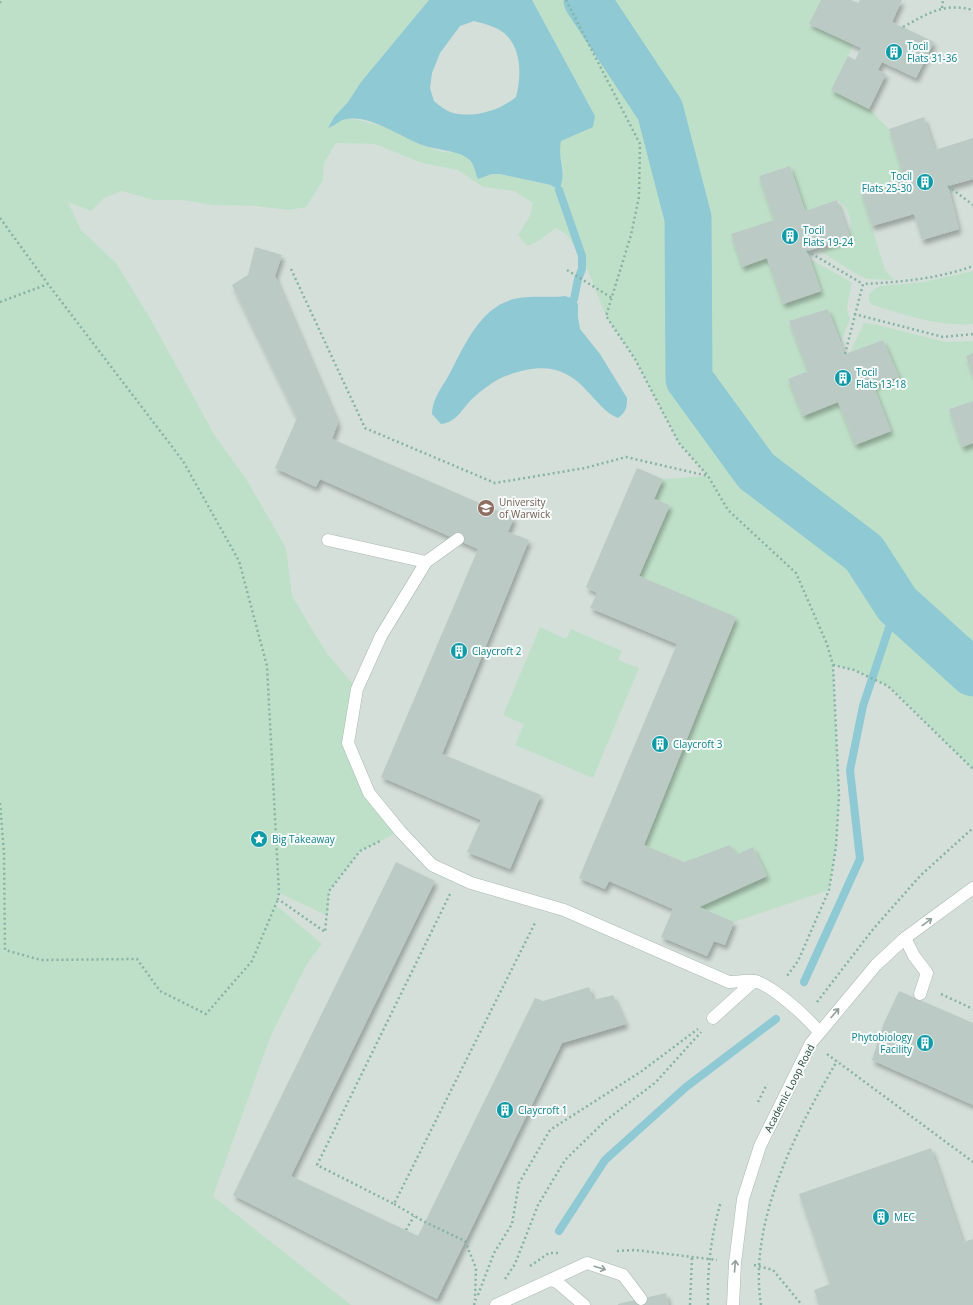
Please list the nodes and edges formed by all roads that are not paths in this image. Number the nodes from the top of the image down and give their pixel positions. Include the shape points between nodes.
1 (458, 539) dead end
2 (328, 540) dead end
3 (426, 562) junction
4 (973, 888) edge
5 (905, 938) junction
6 (754, 981) junction
7 (922, 990) road end
8 (713, 1018) road end
9 (819, 1032) junction
10 (551, 1280) junction
11 (641, 1299) dead end
12 (496, 1305) edge
13 (584, 1305) edge
14 (733, 1305) edge

1 - 3 street
2 - 3 street
3 - 6 street via 381,636 356,689 348,743 369,793 432,865 471,883 564,910 729,982
5 -> 4 street, Academic Loop Road
5 - 7 street via 927,973
9 -> 5 street, Academic Loop Road via 876,965
6 - 8 street
6 - 9 street via 777,994 809,1020
14 -> 9 street, Academic Loop Road via 743,1199 760,1146 797,1068
10 -> 11 street via 587,1263 623,1275
10 - 12 street
10 - 13 street via 557,1282

